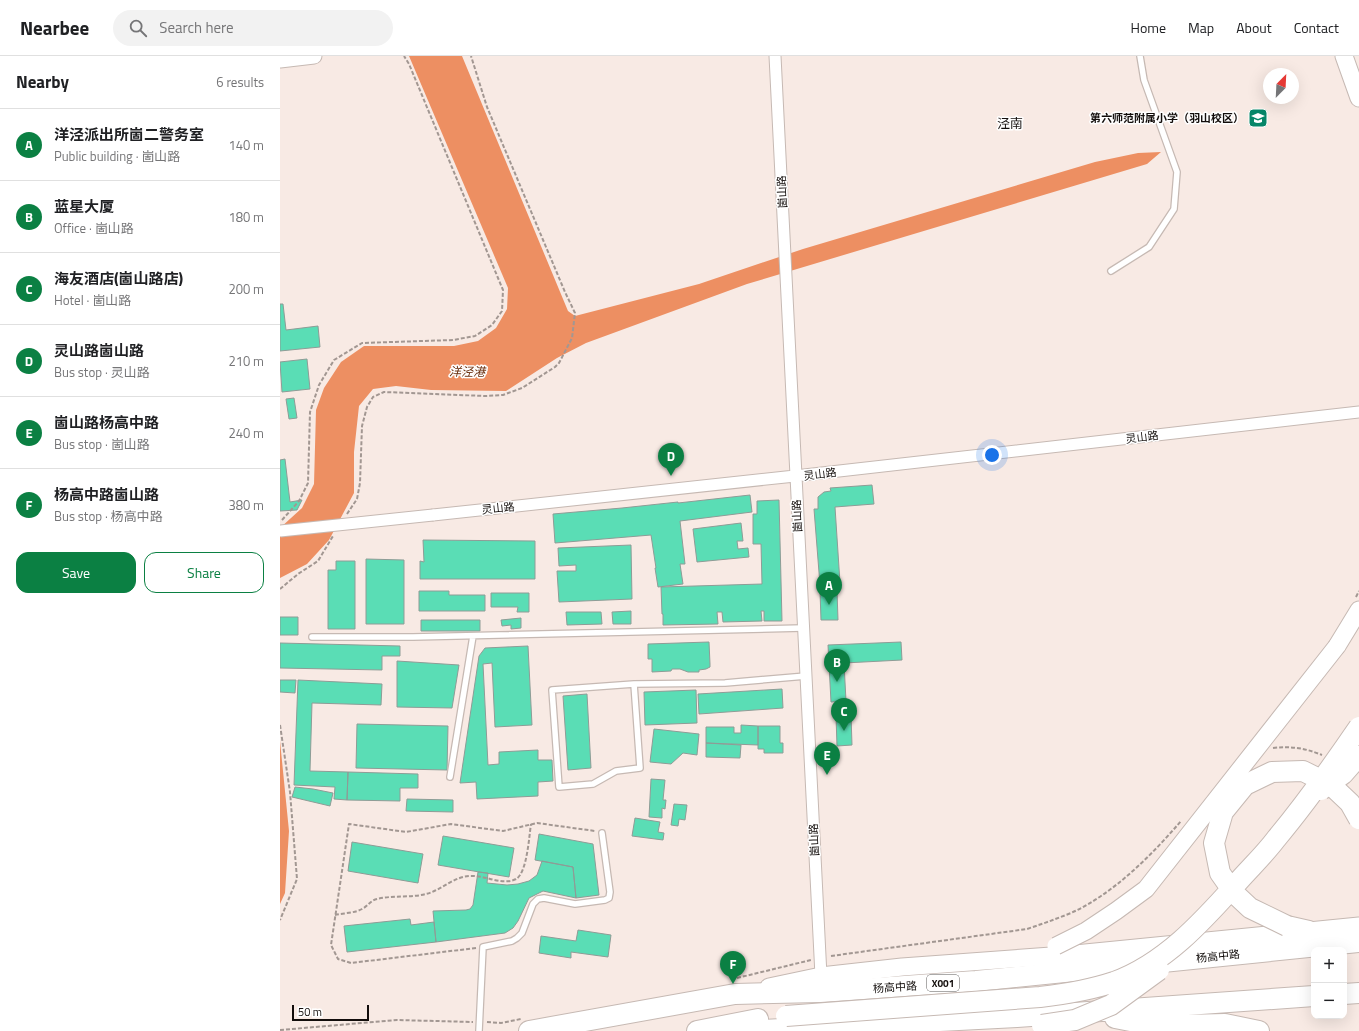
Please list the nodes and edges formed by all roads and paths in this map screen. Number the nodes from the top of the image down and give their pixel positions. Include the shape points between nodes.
1 (314, 56) edge
2 (404, 56) edge
3 (471, 56) edge
4 (775, 56) edge
5 (1140, 56) edge
6 (1344, 56) edge
7 (280, 60) edge
8 (1359, 98) edge
9 (1111, 271) dead end
10 (1359, 412) edge
11 (795, 476) junction
12 (345, 517) dead end
13 (280, 522) edge
14 (280, 531) edge
15 (333, 536) dead end
16 (280, 589) edge
17 (1359, 591) edge
18 (1357, 604) edge
19 (803, 628) junction
20 (473, 636) junction
21 (312, 637) dead end
22 (806, 676) junction
23 (634, 684) junction
24 (280, 725) edge
25 (1359, 727) edge
26 (1271, 748) dead end
27 (1323, 755) dead end
28 (1359, 756) edge
29 (450, 777) dead end
30 (1304, 804) junction
31 (1185, 816) dead end
32 (1359, 819) edge
33 (530, 824) junction
34 (602, 832) joint
35 (335, 915) junction
36 (280, 920) edge
37 (1202, 922) junction
38 (1359, 926) edge
39 (1309, 931) junction
40 (1359, 942) edge
41 (483, 947) junction
42 (820, 958) junction
43 (1003, 959) junction
44 (821, 976) junction
45 (735, 987) junction
46 (1359, 993) edge
47 (1347, 994) edge
48 (1311, 996) edge
49 (1083, 1012) junction
50 (480, 1022) junction
51 (528, 1024) edge
52 (866, 1028) edge
53 (280, 1030) edge
54 (479, 1031) edge
55 (697, 1031) edge
56 (752, 1031) edge
57 (944, 1031) edge
58 (1259, 1031) edge

1 - 7 street
2 - 13 path via 503,290 502,311 492,325 475,336 453,340 362,343 334,360 319,385 310,412 308,483 299,501
3 - 12 path via 490,114 575,313 572,338 559,363 522,388 503,395 384,392 373,397 367,407 362,426 357,499
4 - 11 street, 崮山路
5 - 9 lane via 1144,80 1177,172 1174,209 1149,248
6 - 8 main road
10 - 11 street, 灵山路
11 - 14 street, 灵山路, bridge
11 - 19 street, 崮山路
15 - 16 path via 318,561
17 - 18 path
18 - 43 main road, bridge via 1337,646 1146,889 1086,931 1056,946
19 - 20 lane
19 - 22 street, 崮山路
20 - 21 lane
20 - 29 lane
22 - 23 lane via 725,683
22 - 42 street, 崮山路
23 - 23 lane via 552,690 559,787 593,784 616,771 640,768
24 - 36 path via 290,792 297,879
25 - 30 highway, bridge
26 - 27 path via 1299,747
28 - 30 highway, bridge via 1343,774
30 - 37 highway, bridge via 1276,840
31 - 42 path via 1135,869 1111,888 1072,912 1053,920 1027,929
32 - 39 highway, bridge via 1350,803 1331,785 1303,772 1272,772 1245,785 1223,812 1214,843 1220,873 1234,893 1250,908 1287,926
33 - 34 path
33 - 35 path via 524,865 521,874 515,879 503,881 471,876 455,879 441,889 425,895 375,899 362,909
33 - 35 path via 503,831 451,824 406,832 349,824
34 - 41 lane via 609,898 574,904 538,899 533,904 522,933 517,938
35 - 41 path via 331,945 338,959 351,963
37 - 55 highway, bridge via 1164,954 1138,971 1115,982 1081,992 786,1016
37 - 57 highway, bridge via 1180,952 1147,980 1110,1006 1075,1020 1042,1025
38 - 39 main road, X001
39 - 43 main road, X001
40 - 45 highway, 杨高中路 / X001 via 976,981 820,992
41 - 50 lane
42 - 44 street, 崮山路
42 - 45 path
43 - 44 main road, X001
44 - 45 main road
45 - 51 highway, 杨高中路 / X001
46 - 47 highway
48 - 49 highway
49 - 52 highway
49 - 58 highway via 1136,1022 1225,1024
50 - 51 path
50 - 53 path via 397,1020
50 - 54 lane
52 - 56 highway

